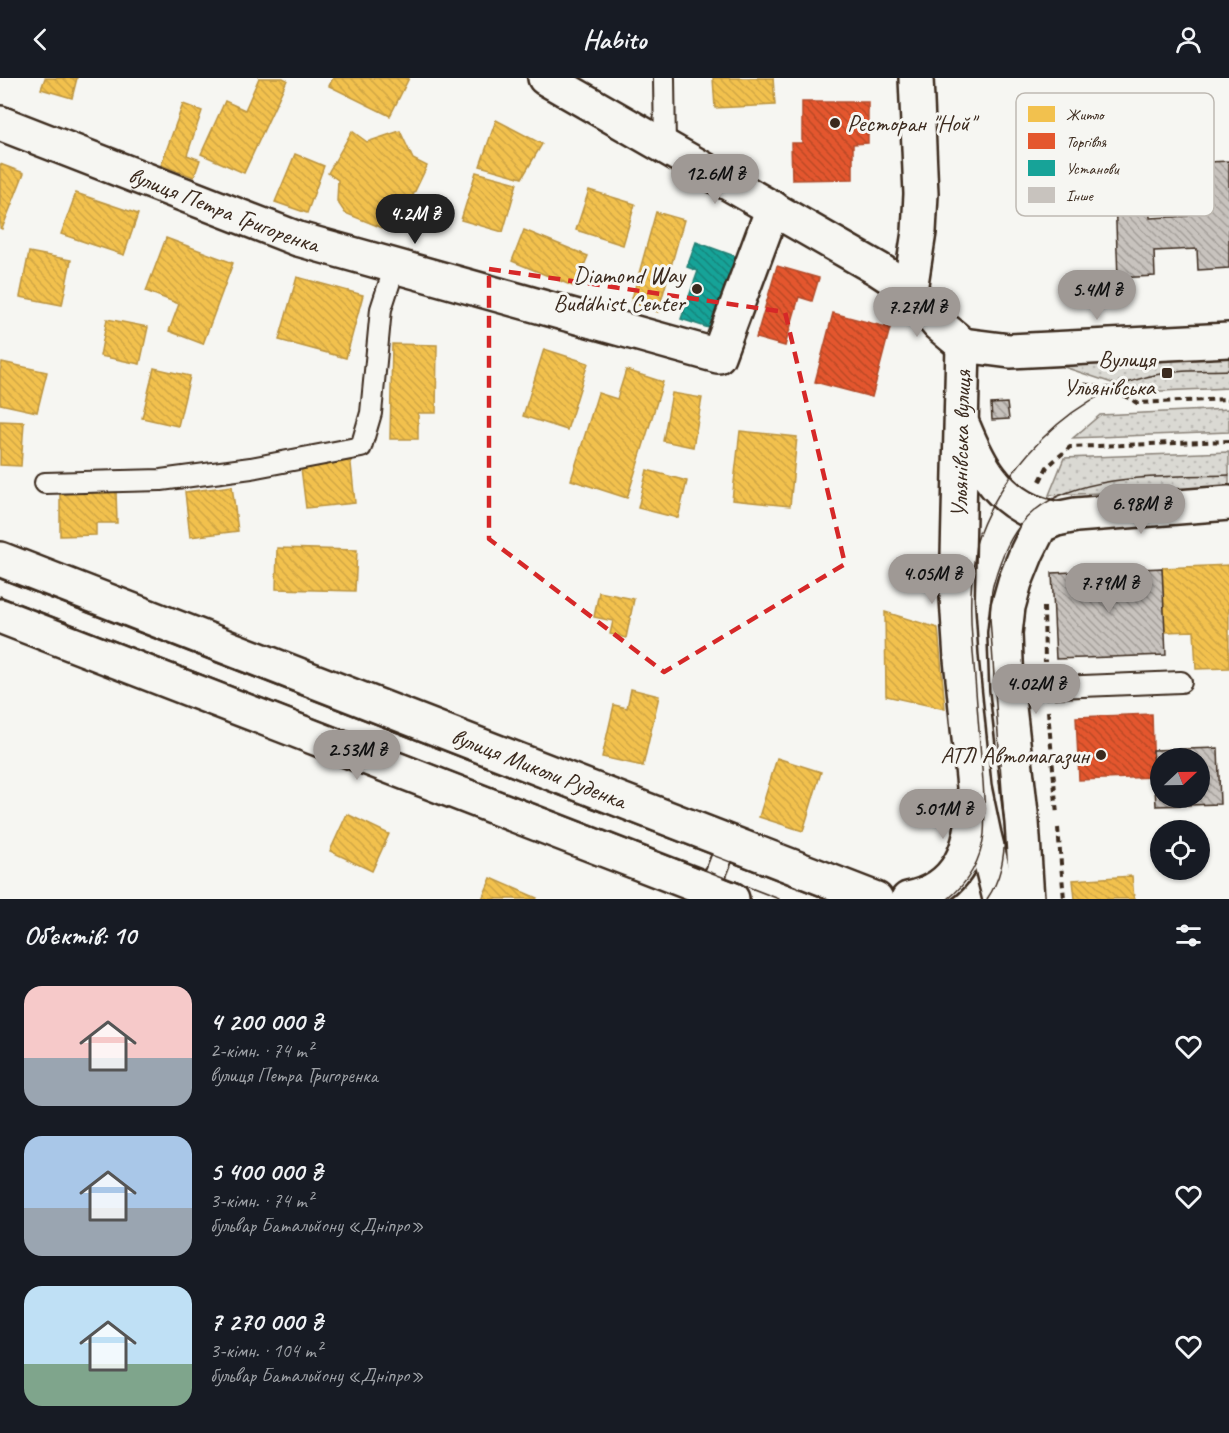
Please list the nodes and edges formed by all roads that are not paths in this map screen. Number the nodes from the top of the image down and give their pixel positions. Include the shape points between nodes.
1 (545, 78) edge
2 (664, 78) edge
3 (916, 78) edge
4 (0, 123) edge
5 (665, 147) junction
6 (773, 208) junction
7 (395, 266) junction
8 (910, 290) junction
9 (1229, 340) edge
10 (963, 345) junction
11 (961, 421) junction
12 (45, 483) dead end
13 (1229, 503) edge
14 (1048, 522) junction
15 (0, 559) edge
16 (0, 616) edge
17 (1181, 682) dead end
18 (1008, 689) junction
19 (975, 787) junction
20 (728, 842) junction
21 (716, 896) edge
22 (876, 899) edge
23 (908, 899) edge
24 (1000, 899) edge
25 (1027, 899) edge

1 - 5 street
2 - 5 lane
3 - 8 street via 921,194
4 - 7 street, вулиця Петра Григоренка via 298,239
5 - 6 street
6 - 7 street, вулиця Петра Григоренка via 718,356
6 - 8 street
7 - 12 lane via 381,309 371,413 361,447 161,480
8 - 10 street via 938,324
9 - 10 street via 1010,351
10 - 11 street, Ульянівська вулиця
11 - 14 street via 987,475 1001,491
11 - 19 street, Ульянівська вулиця via 957,598
13 - 14 street via 1076,514
14 - 18 street via 1027,552 1008,608
15 - 20 street, вулиця Миколи Руденка
16 - 21 street
17 - 18 lane
18 - 25 street
19 - 23 street via 974,822 960,866 943,884
19 - 24 street, Ульянівська вулиця
20 - 21 lane
20 - 22 street, вулиця Миколи Руденка

